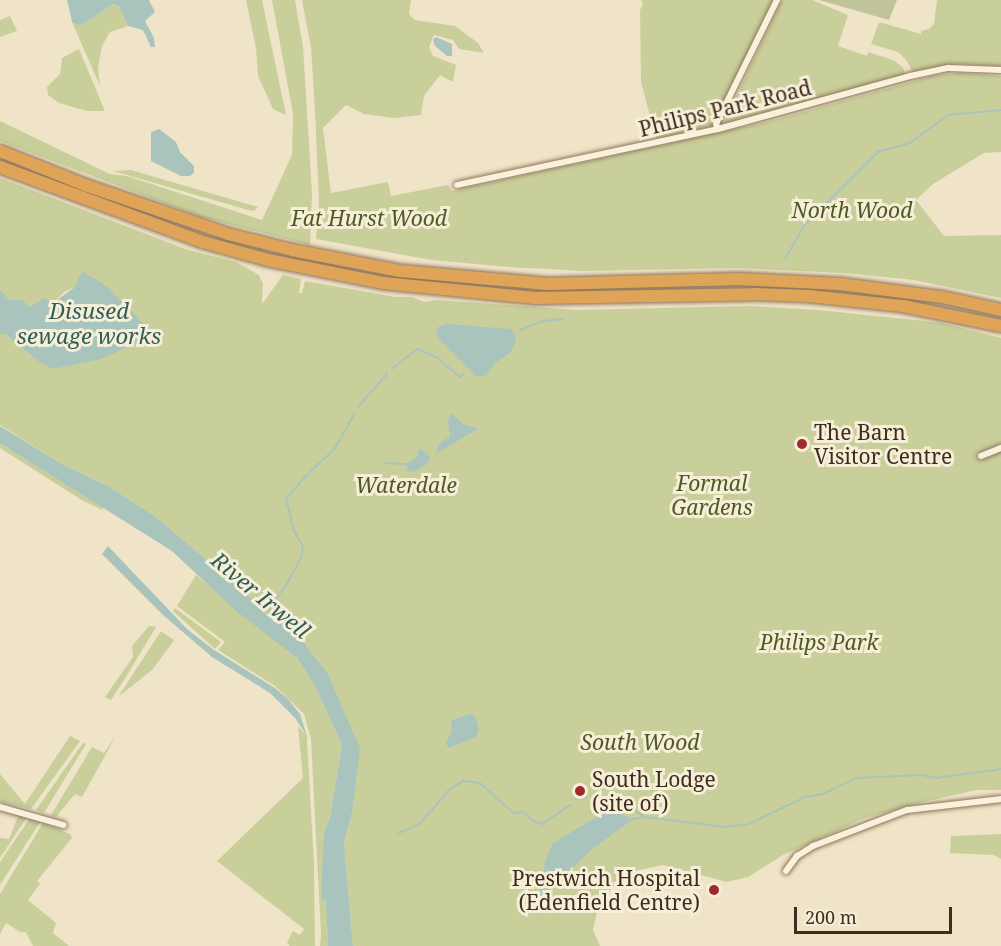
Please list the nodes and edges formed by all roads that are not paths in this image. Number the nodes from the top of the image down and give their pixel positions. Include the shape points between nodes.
1 (777, 0) edge
2 (1001, 70) edge
3 (718, 129) junction
4 (0, 151) edge
5 (0, 167) edge
6 (457, 185) dead end
7 (1001, 310) edge
8 (1001, 326) edge
9 (1001, 448) edge
10 (981, 456) dead end
11 (1001, 799) edge
12 (0, 807) edge
13 (63, 825) dead end
14 (786, 871) dead end

1 - 3 street via 716,124
2 - 3 street, Philips Park Road via 948,68
3 - 6 street, Philips Park Road
4 - 7 highway via 228,234 400,271 548,284 806,281 903,291
5 - 8 highway via 203,242 383,284 535,298 809,296 911,307
9 - 10 street
11 - 14 street via 907,810 802,851
12 - 13 street

